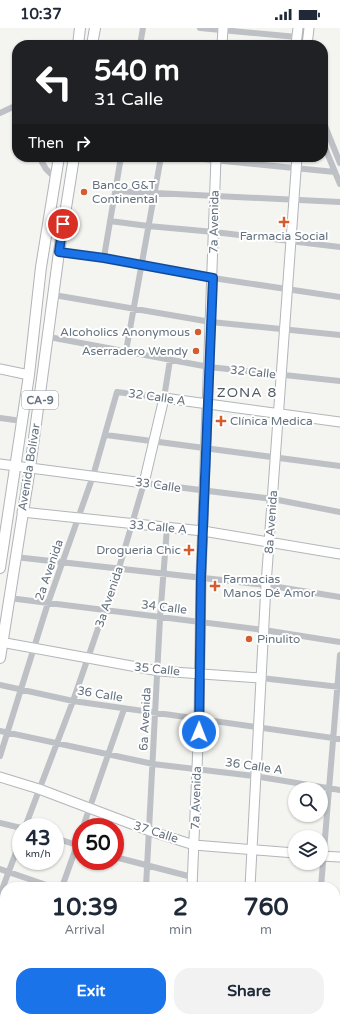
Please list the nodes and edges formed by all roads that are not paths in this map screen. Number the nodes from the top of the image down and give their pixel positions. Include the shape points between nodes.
1 (80, 28) edge
2 (95, 28) edge
3 (143, 28) edge
4 (200, 28) edge
5 (309, 28) edge
6 (223, 29) edge
7 (297, 37) edge
8 (79, 40) edge
9 (93, 40) edge
10 (141, 40) edge
11 (222, 40) edge
12 (308, 40) edge
13 (12, 109) edge
14 (0, 113) edge
15 (328, 135) edge
16 (328, 155) edge
17 (42, 162) edge
18 (58, 162) edge
19 (73, 162) edge
20 (120, 162) edge
21 (160, 162) edge
22 (216, 162) edge
23 (243, 162) edge
24 (297, 162) edge
25 (340, 163) edge
26 (296, 168) junction
27 (335, 172) junction
28 (56, 179) junction
29 (340, 184) edge
30 (115, 191) junction
31 (154, 194) junction
32 (214, 197) junction
33 (294, 201) junction
34 (340, 202) edge
35 (110, 221) junction
36 (148, 226) junction
37 (214, 232) junction
38 (290, 241) junction
39 (340, 247) edge
40 (59, 252) junction
41 (104, 258) junction
42 (141, 264) junction
43 (213, 278) junction
44 (286, 290) junction
45 (54, 295) junction
46 (340, 297) edge
47 (133, 308) junction
48 (211, 322) junction
49 (284, 330) junction
50 (340, 335) edge
51 (49, 337) junction
52 (126, 351) junction
53 (170, 360) junction
54 (209, 367) junction
55 (0, 369) edge
56 (29, 375) junction
57 (281, 375) junction
58 (340, 381) edge
59 (117, 392) joint
60 (164, 398) junction
61 (208, 404) junction
62 (279, 414) junction
63 (0, 418) edge
64 (22, 421) junction
65 (340, 422) edge
66 (106, 435) junction
67 (154, 442) junction
68 (206, 449) junction
69 (276, 458) junction
70 (0, 464) edge
71 (14, 466) junction
72 (340, 466) edge
73 (30, 468) junction
74 (93, 476) junction
75 (144, 483) junction
76 (204, 491) junction
77 (273, 499) junction
78 (22, 512) junction
79 (340, 512) edge
80 (78, 519) junction
81 (132, 525) junction
82 (167, 528) junction
83 (203, 531) junction
84 (270, 541) junction
85 (340, 554) edge
86 (15, 557) junction
87 (63, 562) junction
88 (0, 568) edge
89 (119, 568) junction
90 (164, 574) junction
91 (201, 577) junction
92 (266, 585) junction
93 (340, 597) edge
94 (9, 598) junction
95 (48, 603) junction
96 (104, 610) junction
97 (160, 618) junction
98 (201, 622) junction
99 (264, 630) junction
100 (1, 642) edge
101 (340, 642) edge
102 (36, 648) junction
103 (340, 655) edge
104 (0, 658) edge
105 (88, 658) junction
106 (159, 671) junction
107 (199, 672) junction
108 (261, 678) junction
109 (0, 685) edge
110 (338, 687) edge
111 (21, 690) junction
112 (73, 701) junction
113 (124, 709) junction
114 (156, 714) junction
115 (199, 720) junction
116 (258, 728) junction
117 (0, 731) edge
118 (7, 733) junction
119 (332, 738) junction
120 (340, 739) edge
121 (57, 742) junction
122 (108, 755) junction
123 (0, 756) edge
124 (153, 764) junction
125 (197, 770) junction
126 (254, 776) junction
127 (0, 777) edge
128 (329, 788) junction
129 (39, 790) junction
130 (340, 790) edge
131 (89, 808) junction
132 (29, 818) edge
133 (86, 818) edge
134 (0, 823) edge
135 (12, 826) edge
136 (325, 830) edge
137 (150, 831) junction
138 (194, 845) junction
139 (252, 849) junction
140 (288, 852) edge
141 (328, 856) edge
142 (340, 857) edge
143 (124, 859) edge
144 (12, 862) edge
145 (72, 863) edge
146 (148, 866) junction
147 (0, 869) edge
148 (322, 870) edge
149 (8, 872) junction
150 (192, 877) junction
151 (5, 882) edge
152 (37, 882) edge
153 (64, 882) edge
154 (146, 882) edge
155 (192, 882) edge
156 (250, 882) edge
157 (321, 882) edge

1 - 8 main road
2 - 9 main road
3 - 10 street
4 - 6 street
5 - 12 main road
6 - 7 street
6 - 11 main road
13 - 14 street
15 - 25 street
16 - 27 street
17 - 28 street
18 - 28 main road, Avenida Bolívar / CA-9
19 - 40 main road, Avenida Bolívar / CA-9
20 - 30 street
21 - 31 street
22 - 32 main road, 7a Avenida
23 - 26 street
24 - 26 main road, 8a Avenida
26 - 27 street
26 - 33 main road, 8a Avenida
27 - 29 street
28 - 56 main road, Avenida Bolívar / CA-9 via 41,267
30 - 31 street
30 - 35 street
31 - 32 street
31 - 36 street
32 - 33 street
32 - 37 main road, 7a Avenida
33 - 34 street
33 - 38 main road, 8a Avenida
35 - 36 street
35 - 41 street
36 - 37 street
36 - 42 street
37 - 38 street
37 - 43 main road, 7a Avenida
38 - 39 street
38 - 44 main road, 8a Avenida
40 - 41 street
40 - 45 main road, Avenida Bolívar / CA-9
41 - 42 street
42 - 43 street
42 - 47 street
43 - 44 street
43 - 48 main road, 7a Avenida
44 - 46 street
44 - 49 main road, 8a Avenida
45 - 47 street
45 - 51 main road, Avenida Bolívar / CA-9
47 - 48 street
47 - 52 street
48 - 49 street
48 - 54 main road, 7a Avenida
49 - 50 street
49 - 57 main road, 8a Avenida
51 - 52 street, 32 Calle
51 - 73 main road, Avenida Bolívar / CA-9
52 - 53 street, 32 Calle
53 - 54 street, 32 Calle
53 - 60 street, 3a Avenida
54 - 57 street, 32 Calle
54 - 61 main road, 7a Avenida
55 - 56 main road
56 - 64 main road, Avenida Bolívar / CA-9
57 - 58 street, 32 Calle
57 - 62 main road, 8a Avenida
59 - 60 street, 32 Calle A
59 - 66 street, 2a Avenida
60 - 61 main road, 32 Calle A
60 - 67 main road, 3a Avenida
61 - 62 main road, 32 Calle A
61 - 68 main road, 7a Avenida
62 - 65 main road, 32 Calle A
62 - 69 main road, 8a Avenida
63 - 64 street
64 - 71 main road, Avenida Bolívar / CA-9
66 - 67 street
66 - 74 street, 2a Avenida
67 - 68 street
67 - 75 main road, 3a Avenida
68 - 69 street
68 - 76 main road, 7a Avenida
69 - 72 street
69 - 77 main road, 8a Avenida
70 - 71 main road, 33 Calle
71 - 73 main road, 33 Calle
71 - 88 main road, Avenida Bolívar / CA-9
73 - 74 main road, 33 Calle
73 - 78 main road, Avenida Bolívar / CA-9
74 - 75 main road, 33 Calle
74 - 80 street, 2a Avenida
75 - 76 street, 33 Calle
75 - 81 street, 3a Avenida
76 - 77 street, 33 Calle
76 - 83 main road, 7a Avenida
77 - 79 street, 33 Calle
77 - 84 main road, 8a Avenida
78 - 80 main road, 33 Calle A
78 - 86 main road, Avenida Bolívar / CA-9
80 - 81 main road, 33 Calle A
80 - 87 street, 2a Avenida
81 - 82 main road, 33 Calle A
81 - 89 street, 3a Avenida
82 - 83 main road, 33 Calle A
82 - 90 street, 6a Avenida
83 - 84 main road, 33 Calle A
83 - 91 main road, 7a Avenida
84 - 85 main road, 33 Calle A
84 - 92 main road, 8a Avenida
86 - 87 street
86 - 94 main road, Avenida Bolívar / CA-9
87 - 89 street
87 - 95 street, 2a Avenida
89 - 90 street
89 - 96 street, 3a Avenida
90 - 91 street
90 - 97 street, 6a Avenida
91 - 92 street
91 - 98 main road, 7a Avenida
92 - 93 street
92 - 99 main road, 8a Avenida
94 - 95 street, 34 Calle
94 - 100 main road, Avenida Bolívar / CA-9
95 - 96 street, 34 Calle
95 - 102 street, 2a Avenida
96 - 97 street, 34 Calle
96 - 105 street, 3a Avenida
97 - 98 street, 34 Calle
97 - 106 street, 6a Avenida
98 - 99 street, 34 Calle
98 - 107 main road, 7a Avenida
99 - 101 street, 34 Calle
99 - 108 main road, 8a Avenida
100 - 102 main road, 35 Calle
100 - 104 main road, Avenida Bolívar / CA-9
102 - 105 main road, 35 Calle
102 - 111 street, 2a Avenida
103 - 110 street
105 - 106 main road, 35 Calle
105 - 112 street, 3a Avenida
106 - 107 main road, 35 Calle
106 - 114 street, 6a Avenida
107 - 108 main road, 35 Calle
107 - 115 main road, 7a Avenida
108 - 110 street, 35 Calle
108 - 116 main road, 8a Avenida
109 - 111 street, 36 Calle
110 - 119 street
111 - 112 street, 36 Calle
111 - 118 street, 2a Avenida
112 - 113 street, 36 Calle
112 - 121 street, 3a Avenida
113 - 114 street, 36 Calle
113 - 122 street
114 - 115 street, 36 Calle
114 - 124 street, 6a Avenida
115 - 116 street, 36 Calle
115 - 125 main road, 7a Avenida
116 - 119 street, 36 Calle
116 - 126 main road, 8a Avenida
117 - 118 street, 36 Calle A
118 - 121 street, 36 Calle A
118 - 123 street, 2a Avenida
119 - 120 street, 36 Calle
119 - 128 street
121 - 122 street, 36 Calle A
121 - 129 street, 3a Avenida
122 - 124 street, 36 Calle A
122 - 131 street
124 - 125 street, 36 Calle A
124 - 137 street, 6a Avenida
125 - 126 street, 36 Calle A
125 - 138 main road, 7a Avenida
126 - 128 street, 36 Calle A
126 - 139 main road, 8a Avenida
127 - 129 main road, 37 Calle
128 - 130 street, 36 Calle A
128 - 136 street
129 - 131 main road, 37 Calle
129 - 132 street, 3a Avenida
131 - 133 street
131 - 137 main road, 37 Calle
134 - 135 street
137 - 138 main road, 37 Calle
137 - 146 street, 6a Avenida
138 - 139 main road, 37 Calle
138 - 150 main road, 7a Avenida
139 - 140 main road, 37 Calle
139 - 156 main road, 8a Avenida
141 - 142 main road
143 - 146 street
144 - 149 street
145 - 153 street
146 - 150 street
146 - 154 street, 6a Avenida
147 - 149 street
148 - 157 street
149 - 151 street
149 - 152 street
150 - 155 main road, 7a Avenida

